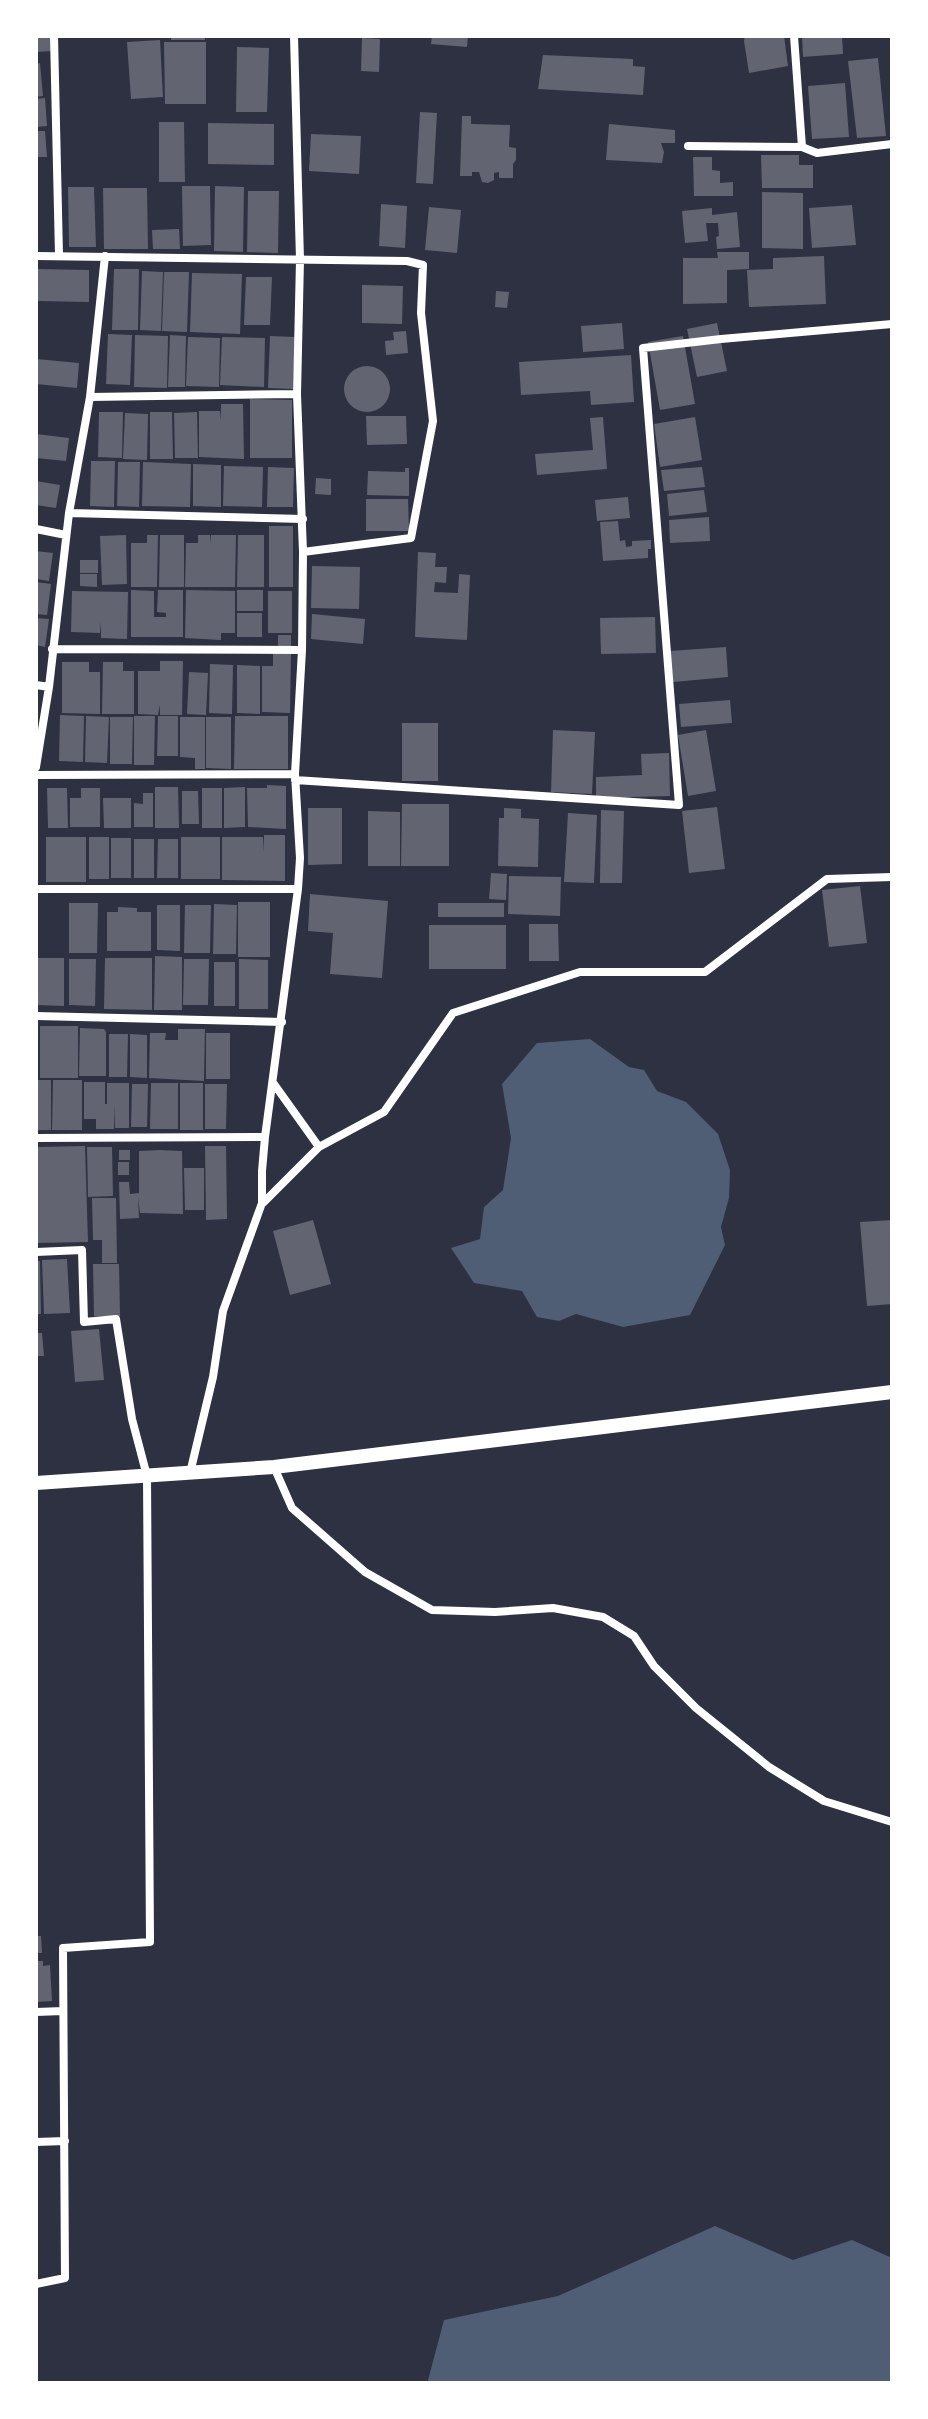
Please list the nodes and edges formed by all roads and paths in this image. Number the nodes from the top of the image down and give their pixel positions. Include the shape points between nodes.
1 (54, 36) edge
2 (294, 36) edge
3 (794, 36) edge
4 (892, 144) edge
5 (688, 146) dead end
6 (802, 147) junction
7 (59, 255) junction
8 (36, 256) edge
9 (105, 256) junction
10 (300, 260) junction
11 (892, 324) edge
12 (297, 394) junction
13 (90, 397) junction
14 (69, 513) junction
15 (303, 519) junction
16 (36, 529) edge
17 (66, 535) junction
18 (303, 552) junction
19 (52, 649) junction
20 (302, 650) junction
21 (36, 685) edge
22 (49, 687) junction
23 (36, 767) edge
24 (36, 775) edge
25 (295, 777) junction
26 (892, 877) edge
27 (36, 889) edge
28 (298, 889) junction
29 (36, 1016) edge
30 (282, 1022) junction
31 (273, 1083) junction
32 (265, 1137) junction
33 (36, 1138) edge
34 (319, 1147) junction
35 (262, 1203) junction
36 (36, 1252) edge
37 (892, 1392) edge
38 (274, 1467) junction
39 (190, 1473) junction
40 (147, 1476) junction
41 (36, 1483) edge
42 (892, 1822) edge
43 (63, 2011) junction
44 (36, 2012) edge
45 (65, 2141) junction
46 (36, 2142) edge
47 (36, 2284) edge

1 - 7 street
2 - 10 street
3 - 6 street
4 - 6 street via 817,153
5 - 6 street
7 - 8 street
7 - 9 street
9 - 10 street
9 - 13 street
10 - 12 street
10 - 18 street via 423,265 421,313 433,421 411,538
11 - 25 street via 643,348 679,805
12 - 13 street
12 - 15 street
13 - 14 street
14 - 15 street
14 - 17 street
15 - 18 street
16 - 17 street
17 - 19 street
18 - 20 street
19 - 20 street
19 - 22 street
20 - 25 street
21 - 22 street
22 - 23 street
24 - 25 street
25 - 28 street
26 - 34 street via 827,879 705,972 580,972 453,1013 384,1112
27 - 28 street
28 - 30 street
29 - 30 street
30 - 31 street
31 - 32 street
31 - 34 street
32 - 33 street
32 - 35 street
34 - 35 street
35 - 39 street via 223,1311
36 - 40 street via 82,1250 84,1322 116,1319
37 - 38 street
38 - 39 street
38 - 42 street via 292,1508 365,1572 432,1610 553,1608 603,1617 634,1636 654,1666 696,1708 769,1767 824,1801
39 - 40 street
40 - 41 street
40 - 43 street via 150,1942 63,1948
43 - 44 street
43 - 45 street
45 - 46 street
45 - 47 street via 65,2278

